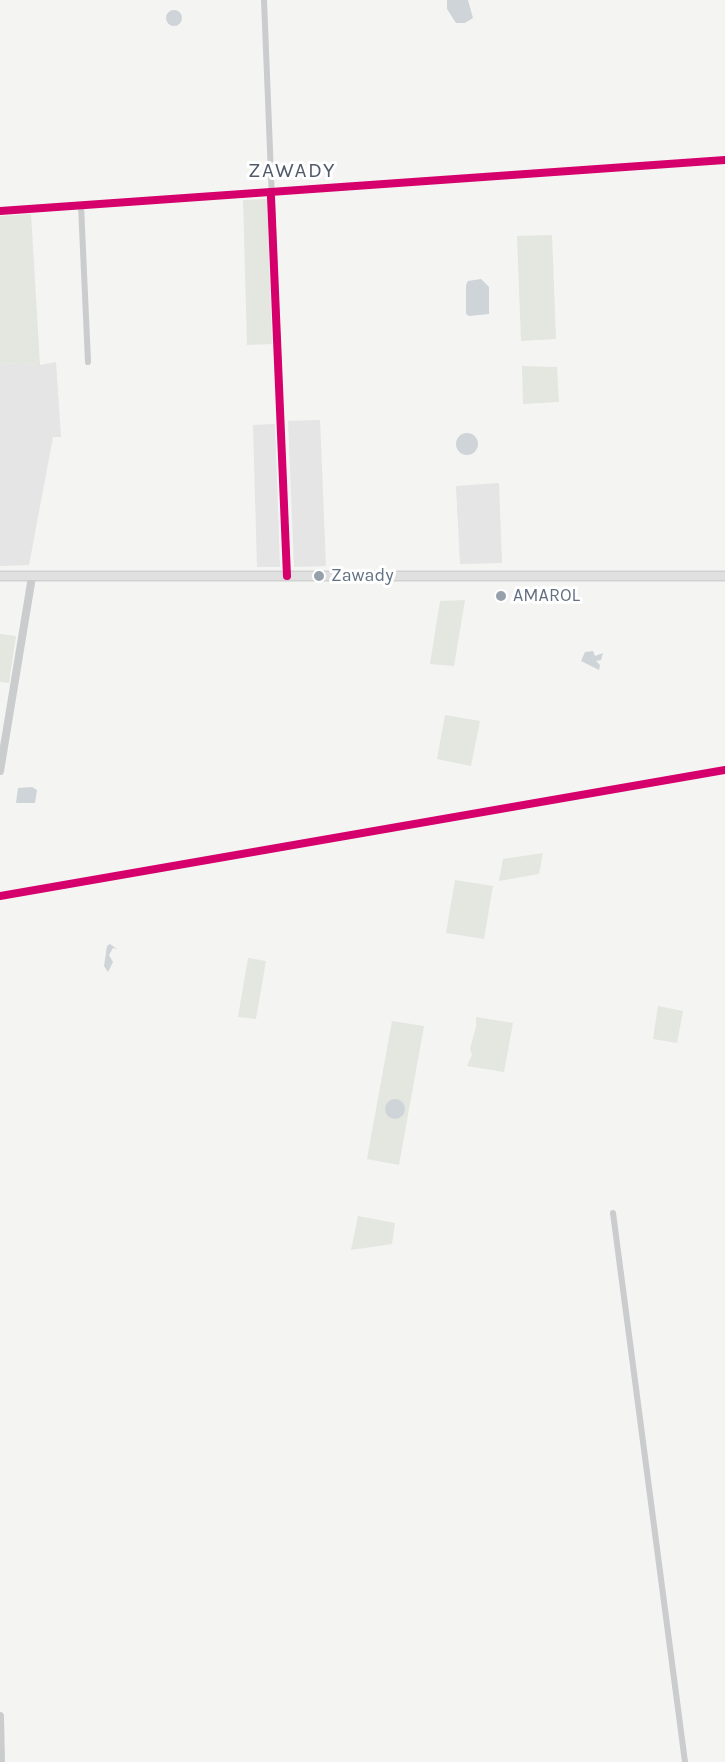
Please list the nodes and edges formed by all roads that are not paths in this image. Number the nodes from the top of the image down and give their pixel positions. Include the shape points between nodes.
1 (264, 0) edge
2 (725, 160) edge
3 (271, 191) junction
4 (81, 206) junction
5 (0, 211) edge
6 (88, 362) dead end
7 (0, 576) edge
8 (32, 576) junction
9 (287, 576) junction
10 (725, 576) edge
11 (725, 770) edge
12 (0, 771) edge
13 (0, 896) edge
14 (613, 1213) dead end
15 (0, 1716) edge
16 (1, 1762) edge
17 (685, 1762) edge

1 - 3 street
2 - 3 street
3 - 4 street
3 - 9 street
4 - 5 street
4 - 6 street
7 - 8 main road
8 - 9 main road
8 - 12 street
9 - 10 main road
11 - 13 street
14 - 17 street
15 - 16 street

